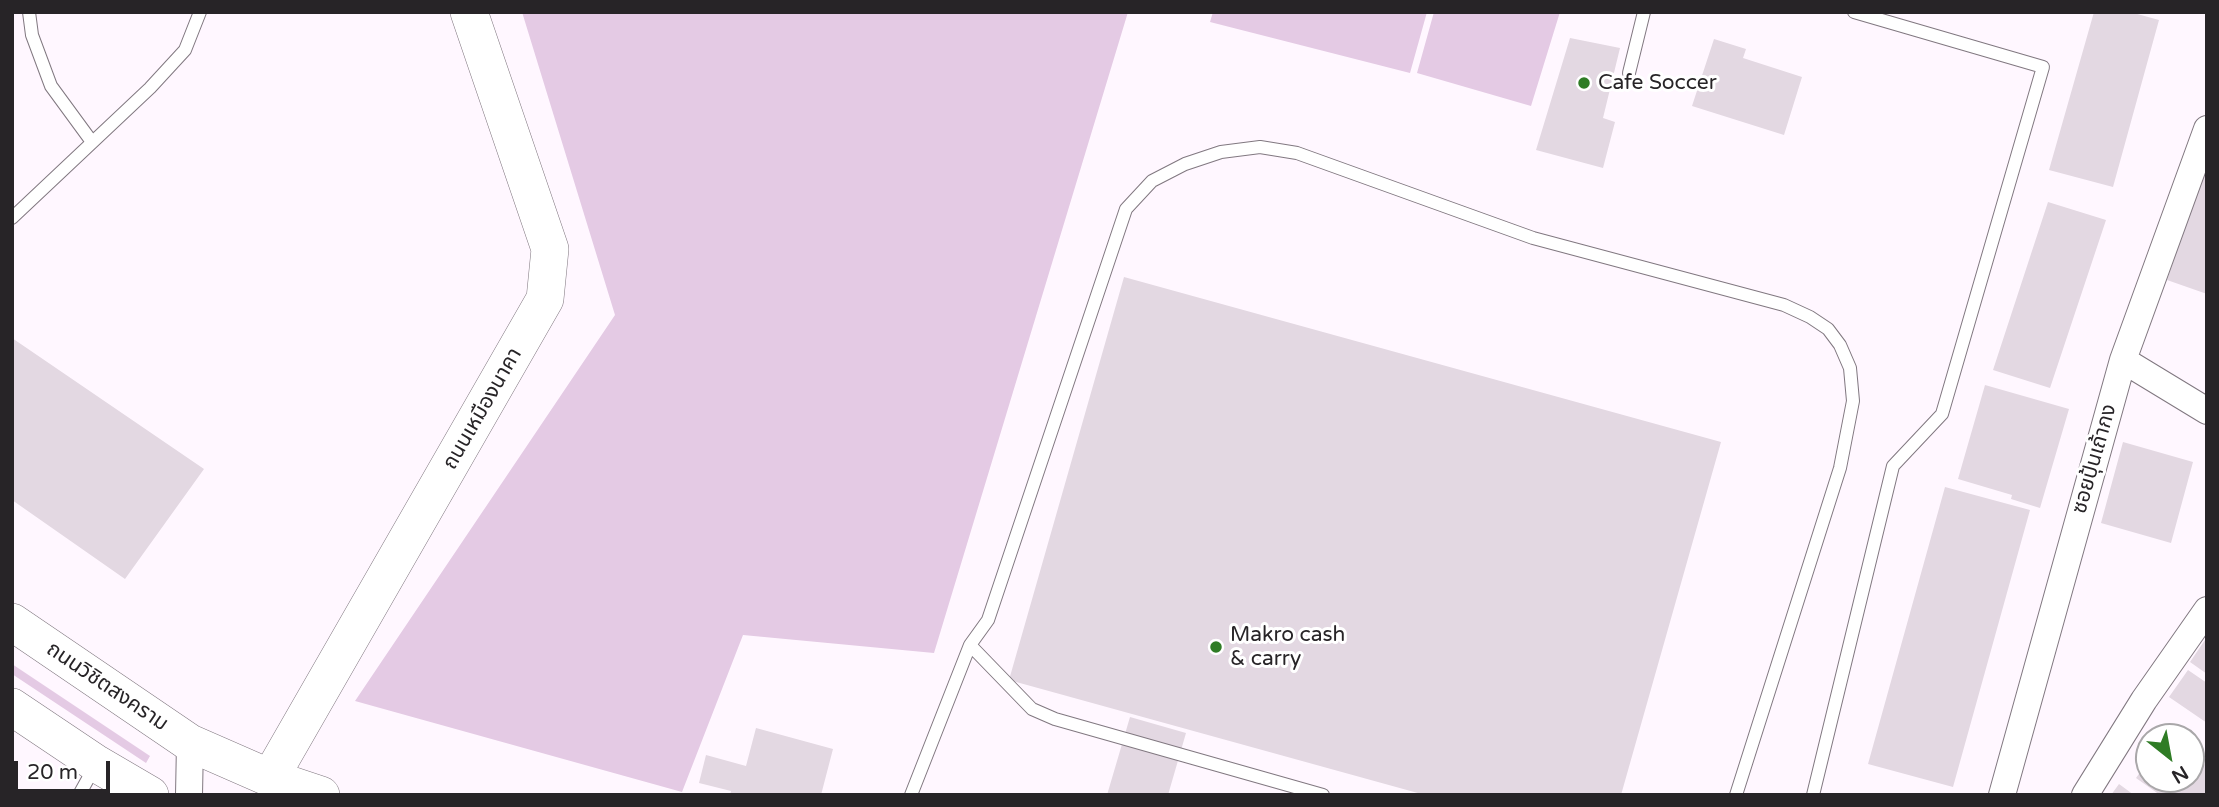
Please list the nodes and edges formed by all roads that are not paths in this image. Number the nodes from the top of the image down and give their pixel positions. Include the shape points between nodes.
1 (29, 12) edge
2 (200, 12) edge
3 (469, 12) edge
4 (1644, 12) edge
5 (1854, 12) edge
6 (1629, 73) dead end
7 (2207, 129) edge
8 (92, 142) junction
9 (12, 218) edge
10 (2123, 360) junction
11 (2207, 411) edge
12 (2207, 610) edge
13 (12, 622) edge
14 (970, 645) junction
15 (12, 707) edge
16 (190, 743) junction
17 (97, 764) junction
18 (270, 778) junction
19 (79, 795) edge
20 (150, 795) edge
21 (190, 795) edge
22 (321, 795) edge
23 (911, 795) edge
24 (1323, 795) edge
25 (1736, 795) edge
26 (1813, 795) edge
27 (2002, 795) edge
28 (2085, 795) edge

1 - 8 lane via 32,35 51,86
2 - 8 lane via 186,50
3 - 18 street, ถนนเหมืองนาคา via 550,249 545,299
4 - 6 lane
5 - 26 lane via 2043,66 1942,414 1893,466
7 - 10 street, ซอยปุ้นเถ้ากง
8 - 9 lane
10 - 11 street
10 - 27 street, ซอยปุ้นเถ้ากง
12 - 28 street
13 - 16 street, ถนนวิชิตสงคราม
14 - 23 lane
14 - 24 lane via 1032,709 1055,719
14 - 25 lane via 988,620 1126,209 1152,181 1221,152 1260,147 1297,153 1533,238 1784,304 1828,329 1840,345 1850,368 1853,401 1839,468
15 - 17 street
16 - 18 street, ถนนวิชิตสงคราม
16 - 21 street
17 - 19 lane
17 - 20 street
18 - 22 street, ถนนวิชิตสงคราม

